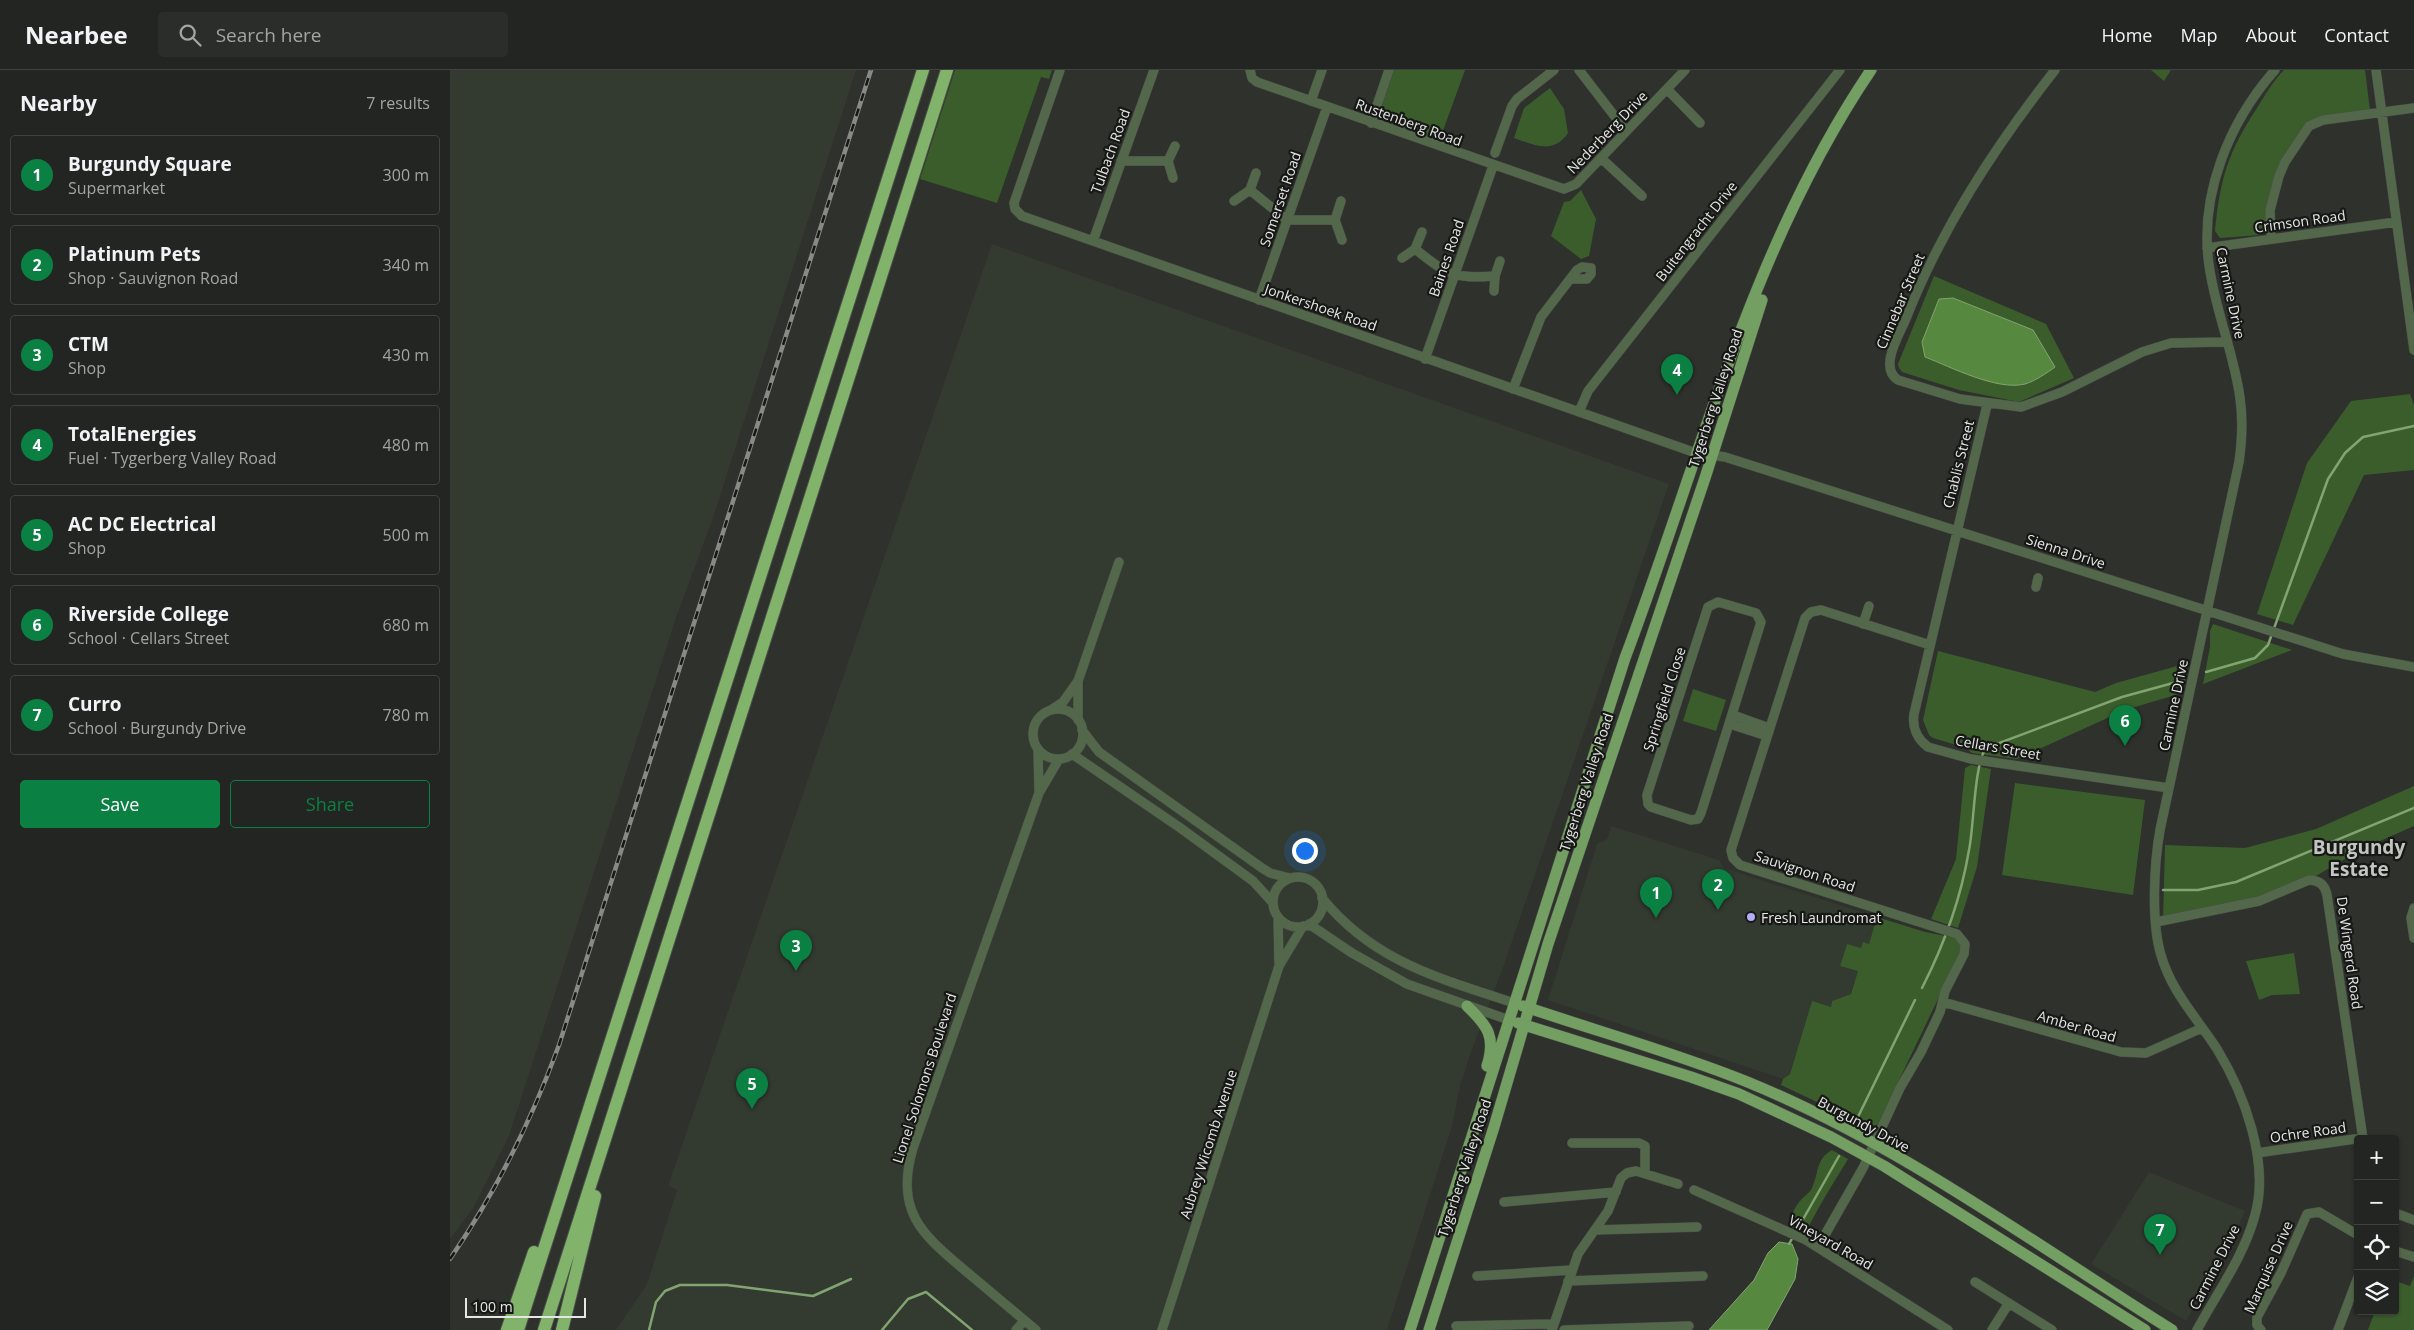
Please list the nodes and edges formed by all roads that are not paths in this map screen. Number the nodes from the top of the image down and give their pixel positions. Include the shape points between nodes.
1 (923, 70) edge
2 (947, 70) edge
3 (1060, 70) edge
4 (1154, 70) edge
5 (1250, 70) edge
6 (1322, 70) edge
7 (1390, 70) edge
8 (1554, 70) edge
9 (1579, 70) edge
10 (1685, 70) edge
11 (1840, 70) edge
12 (1871, 70) edge
13 (2054, 70) edge
14 (2275, 70) edge
15 (2376, 70) edge
16 (1667, 90) junction
17 (1311, 101) junction
18 (1327, 107) junction
19 (2414, 108) edge
20 (2382, 112) junction
21 (1371, 123) junction
22 (1700, 123) dead end
23 (1626, 131) junction
24 (1175, 146) dead end
25 (1495, 153) dead end
26 (1601, 158) junction
27 (1121, 161) junction
28 (1168, 161) junction
29 (1493, 166) junction
30 (1256, 173) dead end
31 (1174, 178) dead end
32 (1567, 189) joint
33 (1250, 190) junction
34 (1642, 196) dead end
35 (1234, 201) dead end
36 (1341, 201) dead end
37 (1287, 220) junction
38 (1335, 220) junction
39 (2396, 222) junction
40 (1422, 232) dead end
41 (2271, 239) junction
42 (1342, 240) dead end
43 (1093, 241) junction
44 (1777, 245) junction
45 (2207, 248) junction
46 (1415, 249) junction
47 (1402, 258) dead end
48 (1500, 261) dead end
49 (1454, 275) junction
50 (1495, 276) junction
51 (1571, 279) dead end
52 (1494, 291) dead end
53 (1259, 300) junction
54 (2227, 342) junction
55 (2414, 345) edge
56 (1425, 359) junction
57 (1513, 389) junction
58 (1987, 404) junction
59 (1579, 412) junction
60 (1621, 427) joint
61 (1696, 453) junction
62 (1712, 455) junction
63 (1956, 530) junction
64 (1119, 562) dead end
65 (2038, 578) dead end
66 (2036, 587) dead end
67 (1868, 606) dead end
68 (2207, 611) junction
69 (1863, 624) junction
70 (1930, 644) junction
71 (2414, 667) edge
72 (1078, 681) junction
73 (1051, 710) junction
74 (1731, 719) junction
75 (1078, 720) junction
76 (1082, 730) junction
77 (1768, 732) junction
78 (1038, 750) junction
79 (1072, 754) junction
80 (1059, 759) junction
81 (2170, 788) junction
82 (1039, 793) junction
83 (1290, 878) junction
84 (1322, 898) junction
85 (1273, 903) junction
86 (2414, 908) edge
87 (1278, 917) junction
88 (2156, 922) junction
89 (1306, 925) junction
90 (2414, 938) edge
91 (1279, 966) junction
92 (624, 999) junction
93 (1942, 1002) junction
94 (1514, 1003) junction
95 (1467, 1006) junction
96 (1528, 1008) junction
97 (1509, 1020) junction
98 (1523, 1025) junction
99 (2202, 1028) junction
100 (614, 1110) junction
101 (1477, 1121) junction
102 (2362, 1135) edge
103 (2354, 1139) edge
104 (1572, 1143) dead end
105 (1874, 1144) junction
106 (2257, 1153) junction
107 (1868, 1157) junction
108 (1645, 1173) junction
109 (1678, 1184) dead end
110 (1694, 1190) dead end
111 (1616, 1192) junction
112 (1504, 1202) dead end
113 (2399, 1214) edge
114 (2414, 1220) edge
115 (1697, 1227) dead end
116 (1595, 1230) junction
117 (2354, 1233) edge
118 (1818, 1247) junction
119 (2040, 1247) junction
120 (2399, 1252) edge
121 (2414, 1257) edge
122 (2033, 1259) junction
123 (1572, 1270) junction
124 (1476, 1276) dead end
125 (1703, 1276) dead end
126 (1568, 1280) junction
127 (1975, 1282) dead end
128 (2354, 1288) edge
129 (2009, 1303) junction
130 (1024, 1320) junction
131 (1456, 1326) dead end
132 (1688, 1326) dead end
133 (1553, 1327) edge
134 (1606, 1329) edge
135 (507, 1330) edge
136 (518, 1330) edge
137 (544, 1330) edge
138 (562, 1330) edge
139 (1016, 1330) edge
140 (1036, 1330) edge
141 (1162, 1330) edge
142 (1410, 1330) edge
143 (1428, 1330) edge
144 (1564, 1330) edge
145 (1948, 1330) edge
146 (1992, 1330) edge
147 (2052, 1330) edge
148 (2145, 1330) edge
149 (2172, 1330) edge
150 (2197, 1330) edge
151 (2261, 1330) edge
152 (2338, 1330) edge

1 - 92 highway
2 - 100 highway
3 - 43 street, Jonkershoek Road via 1015,197 1015,209 1022,216
4 - 27 street, Tulbach Road
5 - 17 street, Rustenberg Road via 1257,82
6 - 17 street
7 - 21 street
8 - 25 street via 1512,106
9 - 23 street
10 - 16 street, Nederberg Drive
11 - 59 street, Buitengracht Drive via 1588,391
12 - 44 main road, Tygerberg Valley Road via 1813,168
13 - 58 street, Cinnebar Street via 2000,142 1962,201 1928,267 1889,363 1891,373 1898,380
14 - 45 street, Carmine Drive via 2234,130 2220,162 2212,187
15 - 20 street
16 - 22 street
16 - 23 street, Nederberg Drive
17 - 18 street, Rustenberg Road
18 - 21 street, Rustenberg Road
18 - 37 street, Somerset Road
19 - 20 street
20 - 39 street
20 - 41 street via 2323,120 2309,126 2279,176 2270,210
21 - 29 street, Rustenberg Road
23 - 26 street, Nederberg Drive
24 - 28 street
26 - 32 street, Nederberg Drive
26 - 34 street
27 - 28 street
27 - 43 street, Tulbach Road
28 - 31 street
29 - 32 street, Rustenberg Road via 1555,188
29 - 49 street, Baines Road
30 - 33 street
33 - 35 street
33 - 37 street
36 - 38 street
37 - 38 street
37 - 53 street, Somerset Road
38 - 42 street
39 - 41 street, Crimson Road
39 - 55 street
40 - 46 street
41 - 45 street, Crimson Road
43 - 53 street, Jonkershoek Road
44 - 61 main road, Tygerberg Valley Road
44 - 62 main road, Tygerberg Valley Road
45 - 54 street, Carmine Drive
46 - 47 street
46 - 49 street
48 - 50 street
49 - 50 street via 1468,278
49 - 56 street, Baines Road
50 - 52 street
51 - 57 street via 1541,317
53 - 56 street, Jonkershoek Road
54 - 58 street, Cinnebar Street via 2165,345 2142,352 2028,406 2014,408
54 - 68 street, Carmine Drive via 2240,399 2241,444
56 - 57 street, Jonkershoek Road
57 - 59 street, Jonkershoek Road
58 - 63 street, Chablis Street
59 - 60 street, Jonkershoek Road
60 - 61 street, Tygerberg Valley Road
61 - 62 street, Sienna Drive
61 - 94 main road, Tygerberg Valley Road via 1662,559 1625,658
62 - 63 street, Sienna Drive
62 - 96 main road, Tygerberg Valley Road
63 - 68 street, Sienna Drive
63 - 70 street, Cellars Street
64 - 72 street
65 - 66 street
67 - 69 street
68 - 71 street, Sienna Drive via 2364,659
68 - 81 street, Carmine Drive
69 - 70 street, Sauvignon Road
69 - 77 street, Sauvignon Road via 1821,610 1806,616
70 - 81 street, Cellars Street via 1914,714 1914,727 1922,743 1928,747 1971,759
72 - 73 street via 1063,702
72 - 75 street
73 - 75 street via 1065,710
73 - 78 street via 1035,724 1033,737
74 - 74 street, Springfield Close via 1761,622 1756,613 1718,602 1708,607 1647,796 1648,804 1691,820 1698,819
74 - 77 street
75 - 76 street
76 - 79 street via 1081,744
76 - 83 street via 1098,752 1268,872
77 - 93 street, Sauvignon Road via 1732,846 1735,860 1957,934 1964,941 1965,950
78 - 80 street
78 - 82 street, Lionel Solomons Boulevard
79 - 80 street
79 - 85 street via 1253,881
80 - 82 street, Lionel Solomons Boulevard
81 - 88 street, Carmine Drive via 2157,852
82 - 130 street, Lionel Solomons Boulevard via 913,1148 907,1177 911,1209 926,1236
83 - 84 street via 1307,878 1314,883
83 - 85 street via 1277,888
84 - 89 street via 1319,914
84 - 94 street via 1353,932 1399,960 1421,971
85 - 87 street
86 - 90 street via 2411,918
87 - 89 street via 1291,926
87 - 91 street, Aubrey Wicomb Avenue
88 - 99 street, Carmine Drive via 2160,955 2183,1002
88 - 102 street, De Wingerd Road via 2259,901 2309,880 2323,885 2328,895
89 - 91 street, Aubrey Wicomb Avenue
89 - 95 street via 1407,984
91 - 141 street, Aubrey Wicomb Avenue
92 - 135 highway
92 - 136 highway
93 - 99 street, Amber Road via 2121,1052 2146,1053
93 - 105 street, Sauvignon Road via 1921,1052
94 - 96 main road, Burgundy Drive
94 - 97 main road, Tygerberg Valley Road
95 - 97 street
95 - 101 main road via 1486,1025 1491,1040 1489,1060 1478,1096
96 - 98 main road, Tygerberg Valley Road
96 - 105 main road, Burgundy Drive via 1746,1081
97 - 98 main road, Burgundy Drive
97 - 101 main road, Tygerberg Valley Road
98 - 107 main road, Burgundy Drive via 1739,1094 1823,1132
98 - 143 main road, Tygerberg Valley Road via 1494,1127
99 - 106 street, Carmine Drive via 2229,1072 2246,1113
100 - 137 highway
100 - 138 highway
101 - 142 main road, Tygerberg Valley Road
103 - 106 street, Ochre Road
104 - 108 street via 1639,1143 1646,1150
105 - 107 street, Sauvignon Road
105 - 119 main road, Burgundy Drive
106 - 150 street, Carmine Drive via 2260,1174 2256,1215 2243,1246
107 - 118 street, Sauvignon Road
107 - 122 main road, Burgundy Drive
108 - 109 street
108 - 111 street via 1636,1170 1626,1173
110 - 118 street, Vineyard Road
111 - 112 street
111 - 116 street via 1608,1212
113 - 114 street
115 - 116 street
116 - 123 street via 1578,1254
117 - 151 street, Marquise Drive via 2319,1212 2307,1214 2258,1317 2257,1325
118 - 145 street, Vineyard Road
119 - 122 street
119 - 149 main road, Burgundy Drive
120 - 121 street
122 - 148 main road, Burgundy Drive
123 - 124 street
123 - 126 street
125 - 126 street
126 - 133 street
127 - 129 street
128 - 152 street
129 - 146 street
129 - 147 street
130 - 139 street
130 - 140 street, Lionel Solomons Boulevard
131 - 133 street
132 - 134 street
134 - 144 street

